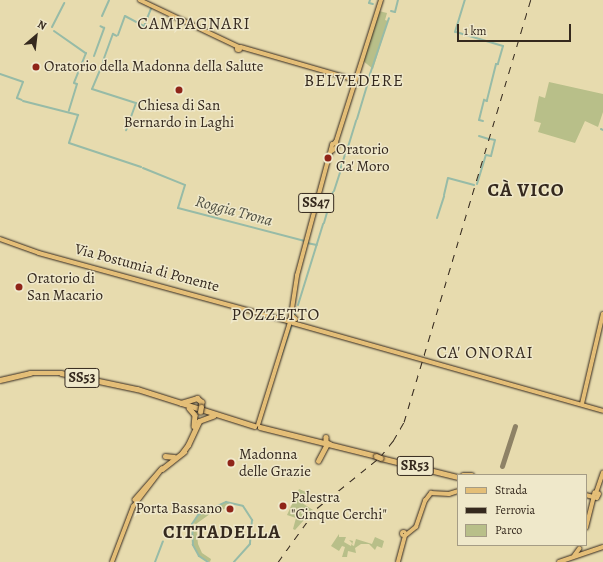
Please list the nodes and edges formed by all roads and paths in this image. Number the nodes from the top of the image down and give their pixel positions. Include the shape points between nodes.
1 (140, 0) edge
2 (381, 0) edge
3 (354, 80) junction
4 (0, 239) edge
5 (603, 314) edge
6 (291, 321) junction
7 (0, 380) edge
8 (163, 397) junction
9 (195, 398) junction
10 (171, 400) junction
11 (582, 404) junction
12 (603, 410) edge
13 (210, 414) junction
14 (221, 417) junction
15 (257, 426) junction
16 (314, 441) junction
17 (189, 443) junction
18 (321, 443) junction
19 (327, 444) junction
20 (335, 446) junction
21 (322, 448) junction
22 (183, 453) junction
23 (318, 461) dead end
24 (161, 470) junction
25 (603, 473) edge
26 (457, 477) edge
27 (457, 490) edge
28 (596, 496) edge
29 (135, 503) junction
30 (130, 508) junction
31 (587, 525) edge
32 (124, 531) junction
33 (603, 547) edge
34 (578, 553) edge
35 (110, 562) edge
36 (398, 562) edge
37 (559, 562) edge

1 - 3 main road via 239,47
2 - 3 main road, SS47
3 - 6 main road, SS47 via 335,143 337,147 333,149 302,256 292,296
4 - 6 main road, Via Postumia di Ponente
5 - 11 main road
6 - 11 main road, Via Postumia di Ponente
6 - 15 main road, SS47
7 - 8 highway, SS53 via 30,373 56,373
8 - 9 highway via 184,403
8 - 10 highway, SS53
9 - 13 highway via 191,401 192,406
9 - 17 highway, bridge via 201,401 201,407
10 - 13 highway, SS53
10 - 17 highway via 194,412 194,425
11 - 12 main road, Via Postumia di Ponente
13 - 14 highway, SS53
14 - 15 highway
14 - 15 highway, SS53
14 - 17 highway via 209,416 200,420
15 - 16 highway, SR53
16 - 18 highway, SR53
16 - 21 highway via 322,444
17 - 22 highway
18 - 19 highway, SR53
18 - 20 highway via 326,438 326,443
19 - 20 highway, SR53
19 - 21 highway
20 - 26 highway, SR53
21 - 23 highway
22 - 24 highway
22 - 24 highway via 166,456 170,460
24 - 29 main road
24 - 30 main road via 140,499
25 - 28 main road
27 - 36 main road via 449,494 431,493 425,501 418,524 405,535
28 - 31 main road
29 - 30 main road
29 - 32 main road
30 - 32 main road
32 - 35 main road
33 - 34 main road
34 - 37 main road

